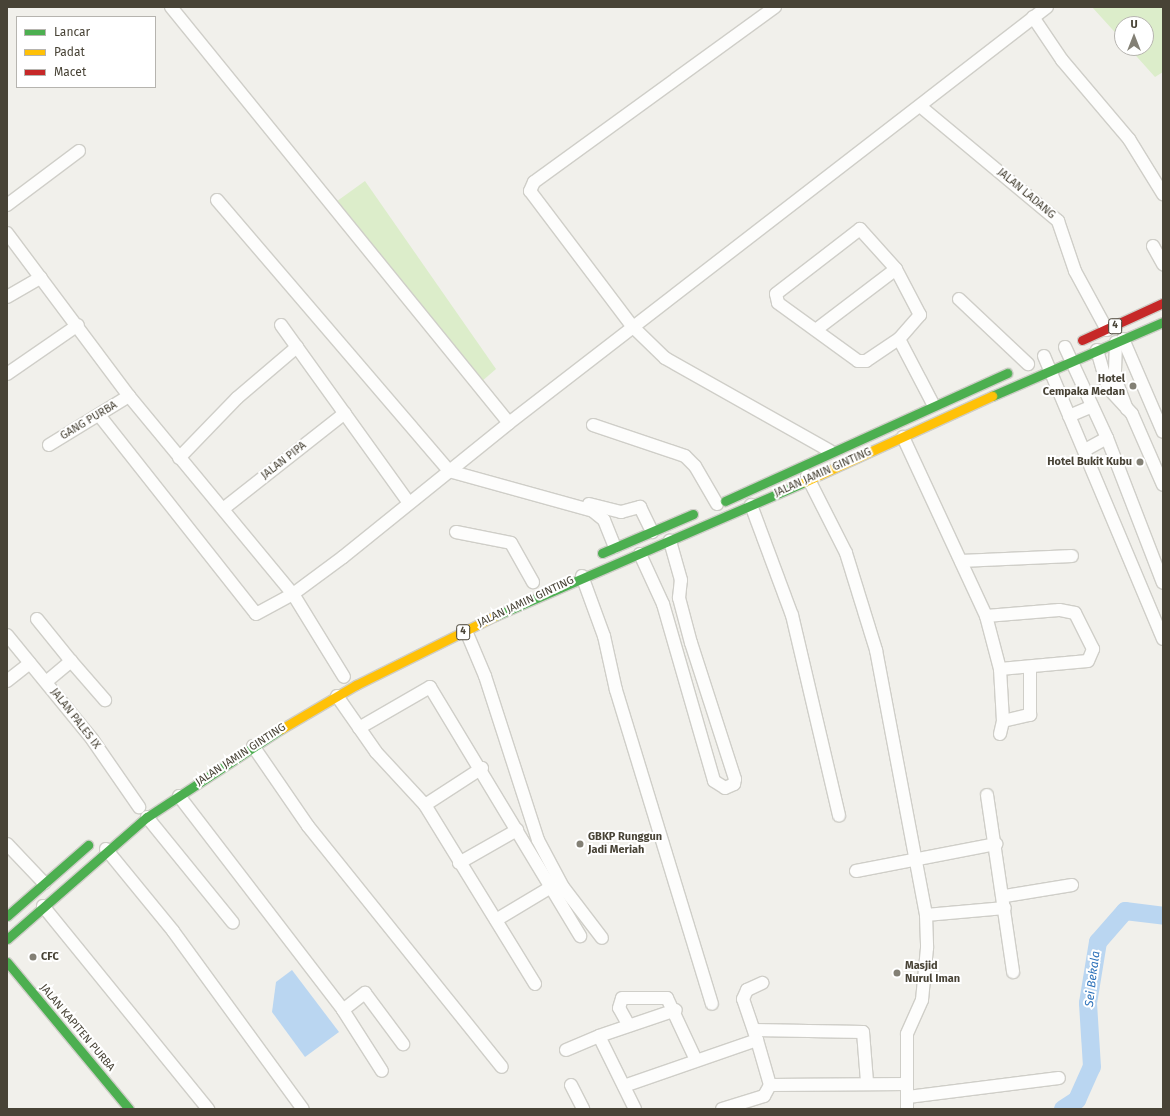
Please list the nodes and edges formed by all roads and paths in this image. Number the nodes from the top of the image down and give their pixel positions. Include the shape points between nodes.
1 (775, 7) edge
2 (1047, 7) edge
3 (178, 10) edge
4 (1033, 17) junction
5 (920, 106) junction
6 (79, 151) dead end
7 (1163, 194) edge
8 (217, 200) dead end
9 (7, 205) edge
10 (7, 233) edge
11 (1153, 246) dead end
12 (1163, 264) edge
13 (896, 269) junction
14 (41, 277) junction
15 (7, 297) edge
16 (959, 300) dead end
17 (1163, 303) edge
18 (1163, 322) edge
19 (78, 325) junction
20 (281, 325) dead end
21 (632, 326) junction
22 (817, 329) junction
23 (1107, 330) junction
24 (899, 339) junction
25 (1119, 341) junction
26 (297, 347) junction
27 (1097, 350) junction
28 (1055, 352) junction
29 (1072, 360) junction
30 (1028, 364) junction
31 (1050, 369) junction
32 (7, 374) edge
33 (129, 396) junction
34 (933, 404) junction
35 (1092, 406) junction
36 (1127, 409) junction
37 (345, 413) junction
38 (98, 415) junction
39 (1070, 416) junction
40 (509, 423) junction
41 (593, 425) dead end
42 (1163, 432) edge
43 (903, 437) junction
44 (1107, 438) junction
45 (49, 444) dead end
46 (1085, 450) junction
47 (830, 451) junction
48 (179, 458) junction
49 (802, 465) junction
50 (452, 469) junction
51 (809, 480) junction
52 (1163, 484) edge
53 (410, 503) junction
54 (751, 505) junction
55 (710, 507) junction
56 (223, 509) junction
57 (456, 532) dead end
58 (652, 532) junction
59 (670, 541) junction
60 (616, 547) junction
61 (640, 554) junction
62 (595, 556) dead end
63 (1072, 556) dead end
64 (961, 561) junction
65 (582, 576) junction
66 (536, 580) joint
67 (1163, 583) edge
68 (520, 588) dead end
69 (293, 594) junction
70 (679, 598) junction
71 (663, 604) junction
72 (986, 616) junction
73 (37, 619) dead end
74 (466, 631) junction
75 (7, 635) edge
76 (1163, 639) edge
77 (691, 643) junction
78 (676, 648) junction
79 (71, 661) junction
80 (30, 663) junction
81 (1030, 667) junction
82 (1000, 669) junction
83 (701, 675) junction
84 (347, 676) joint
85 (686, 680) junction
86 (7, 681) edge
87 (46, 682) junction
88 (356, 685) junction
89 (337, 696) junction
90 (105, 700) dead end
91 (713, 711) junction
92 (695, 716) junction
93 (1003, 721) junction
94 (359, 728) junction
95 (1000, 734) dead end
96 (724, 742) junction
97 (253, 746) junction
98 (705, 748) junction
99 (482, 768) junction
100 (987, 795) dead end
101 (179, 796) junction
102 (142, 804) joint
103 (425, 805) junction
104 (128, 815) dead end
105 (839, 816) dead end
106 (146, 817) junction
107 (517, 830) junction
108 (94, 840) dead end
109 (7, 844) edge
110 (996, 844) junction
111 (106, 850) junction
112 (916, 860) junction
113 (459, 863) junction
114 (856, 871) dead end
115 (44, 883) junction
116 (1072, 886) dead end
117 (551, 887) junction
118 (1005, 902) junction
119 (43, 906) junction
120 (926, 915) junction
121 (7, 916) edge
122 (496, 920) junction
123 (233, 923) dead end
124 (580, 936) dead end
125 (602, 938) dead end
126 (7, 939) edge
127 (7, 962) edge
128 (1013, 972) dead end
129 (536, 984) dead end
130 (762, 984) dead end
131 (712, 1004) dead end
132 (343, 1010) junction
133 (676, 1010) junction
134 (628, 1024) junction
135 (756, 1035) junction
136 (599, 1036) junction
137 (403, 1044) dead end
138 (566, 1050) dead end
139 (696, 1058) junction
140 (502, 1067) dead end
141 (382, 1070) dead end
142 (1059, 1078) dead end
143 (867, 1082) junction
144 (906, 1084) junction
145 (571, 1085) dead end
146 (770, 1085) junction
147 (624, 1086) junction
148 (908, 1103) edge
149 (129, 1109) edge
150 (208, 1109) edge
151 (303, 1109) edge
152 (583, 1109) edge
153 (635, 1109) edge
154 (722, 1109) edge

1 - 21 street via 532,185 531,193
2 - 4 street
3 - 40 street
4 - 5 street
4 - 7 street via 1062,60 1129,139
5 - 21 street
5 - 23 street, JALAN LADANG via 1058,221 1075,271
6 - 9 street
8 - 50 street
10 - 14 street
11 - 12 street
13 - 22 street
13 - 22 street via 865,232 855,230 776,294 778,303
13 - 24 street via 920,316
14 - 15 street
14 - 19 street
16 - 30 street
17 - 23 main road, JALAN JAMIN GINTING / 4
18 - 25 main road, JALAN JAMIN GINTING / 4
19 - 32 street
19 - 33 street
20 - 26 street
21 - 40 street
21 - 47 street via 665,358
22 - 24 street via 860,362
23 - 28 main road, JALAN JAMIN GINTING / 4
24 - 34 street
25 - 27 main road, JALAN JAMIN GINTING / 4
25 - 36 street via 1115,378
25 - 42 street
26 - 37 street
26 - 48 street via 237,398
27 - 29 main road, JALAN JAMIN GINTING / 4
27 - 36 street via 1108,388 1117,401
28 - 29 street
28 - 30 main road, JALAN JAMIN GINTING / 4
28 - 31 street
29 - 31 main road, JALAN JAMIN GINTING / 4
29 - 35 street
30 - 34 main road, JALAN JAMIN GINTING / 4
31 - 39 street
31 - 43 main road, JALAN JAMIN GINTING / 4
33 - 38 street, GANG PURBA
33 - 48 street
34 - 47 main road, JALAN JAMIN GINTING / 4
35 - 39 street
35 - 44 street
36 - 52 street
37 - 53 street
37 - 56 street, JALAN PIPA
38 - 45 street, GANG PURBA
38 - 69 street via 253,612 260,613
39 - 46 street
40 - 50 street
41 - 55 street via 685,456 695,466
43 - 51 main road, JALAN JAMIN GINTING / 4
43 - 64 street
44 - 46 street
44 - 67 street
46 - 76 street
47 - 49 main road, JALAN JAMIN GINTING / 4
48 - 56 street
49 - 51 street
49 - 55 main road, JALAN JAMIN GINTING / 4
50 - 53 street
50 - 58 street via 618,512 640,507
50 - 60 street via 593,511 604,520
51 - 54 main road, JALAN JAMIN GINTING / 4
51 - 112 street via 846,553 876,650
53 - 69 street
54 - 59 main road, JALAN JAMIN GINTING / 4
54 - 105 street via 792,615
55 - 58 main road, JALAN JAMIN GINTING / 4
56 - 69 street
57 - 66 street via 511,543
58 - 60 main road, JALAN JAMIN GINTING / 4
59 - 61 main road, JALAN JAMIN GINTING / 4
59 - 70 street via 681,580
60 - 62 main road, JALAN JAMIN GINTING / 4
61 - 65 main road, JALAN JAMIN GINTING / 4
61 - 71 street
63 - 64 street
64 - 72 street
65 - 74 main road, JALAN JAMIN GINTING / 4
65 - 131 street via 604,636 616,690
66 - 68 main road, JALAN JAMIN GINTING
69 - 84 street
70 - 71 street
70 - 77 street
71 - 78 street
72 - 81 street via 1059,610 1076,613 1093,649 1092,658 1084,663
72 - 82 street
73 - 79 street
74 - 88 main road, JALAN JAMIN GINTING / 4
74 - 125 street via 485,676 538,840 562,887
75 - 80 street, JALAN PALES IX
77 - 78 street
77 - 83 street
78 - 85 street
79 - 87 street
79 - 90 street
80 - 86 street
80 - 87 street, JALAN PALES IX
81 - 82 street
81 - 93 street via 1030,715
82 - 93 street
83 - 85 street
83 - 91 street
84 - 88 main road
85 - 92 street
87 - 102 street, JALAN PALES IX
88 - 89 main road, JALAN JAMIN GINTING / 4
89 - 94 street
89 - 97 main road, JALAN JAMIN GINTING / 4
91 - 92 street
91 - 96 street
92 - 98 street
93 - 95 street
94 - 99 street via 430,687
94 - 103 street
96 - 98 street
96 - 98 street via 735,782 725,788 714,781
97 - 101 main road, JALAN JAMIN GINTING / 4
97 - 140 street via 308,826
99 - 103 street
99 - 107 street
100 - 110 street
101 - 106 main road, JALAN JAMIN GINTING / 4
101 - 132 street
102 - 104 main road
103 - 113 street
106 - 111 main road, JALAN JAMIN GINTING / 4
106 - 123 street
107 - 113 street
107 - 117 street
108 - 115 main road
109 - 115 street
110 - 112 street
110 - 118 street
111 - 119 main road, JALAN JAMIN GINTING / 4
111 - 151 street via 173,931
112 - 114 street
112 - 120 street
113 - 122 street
115 - 121 main road
116 - 118 street
117 - 122 street
117 - 124 street
118 - 120 street
118 - 128 street
119 - 126 main road, JALAN JAMIN GINTING / 4
119 - 150 street
120 - 144 street via 927,948 922,1000 907,1034
122 - 129 street
127 - 149 main road, JALAN KAPITEN PURBA
130 - 135 street via 747,990 743,999
132 - 137 street via 365,993
132 - 141 street
133 - 134 street
133 - 134 street via 664,998 622,998 618,1003
133 - 139 street
134 - 136 street
135 - 139 street
135 - 143 street via 863,1032
135 - 146 street
136 - 138 street
136 - 147 street
139 - 147 street
142 - 148 street
143 - 144 street
143 - 146 street
144 - 148 street
145 - 152 street
146 - 154 street via 764,1096
147 - 153 street

